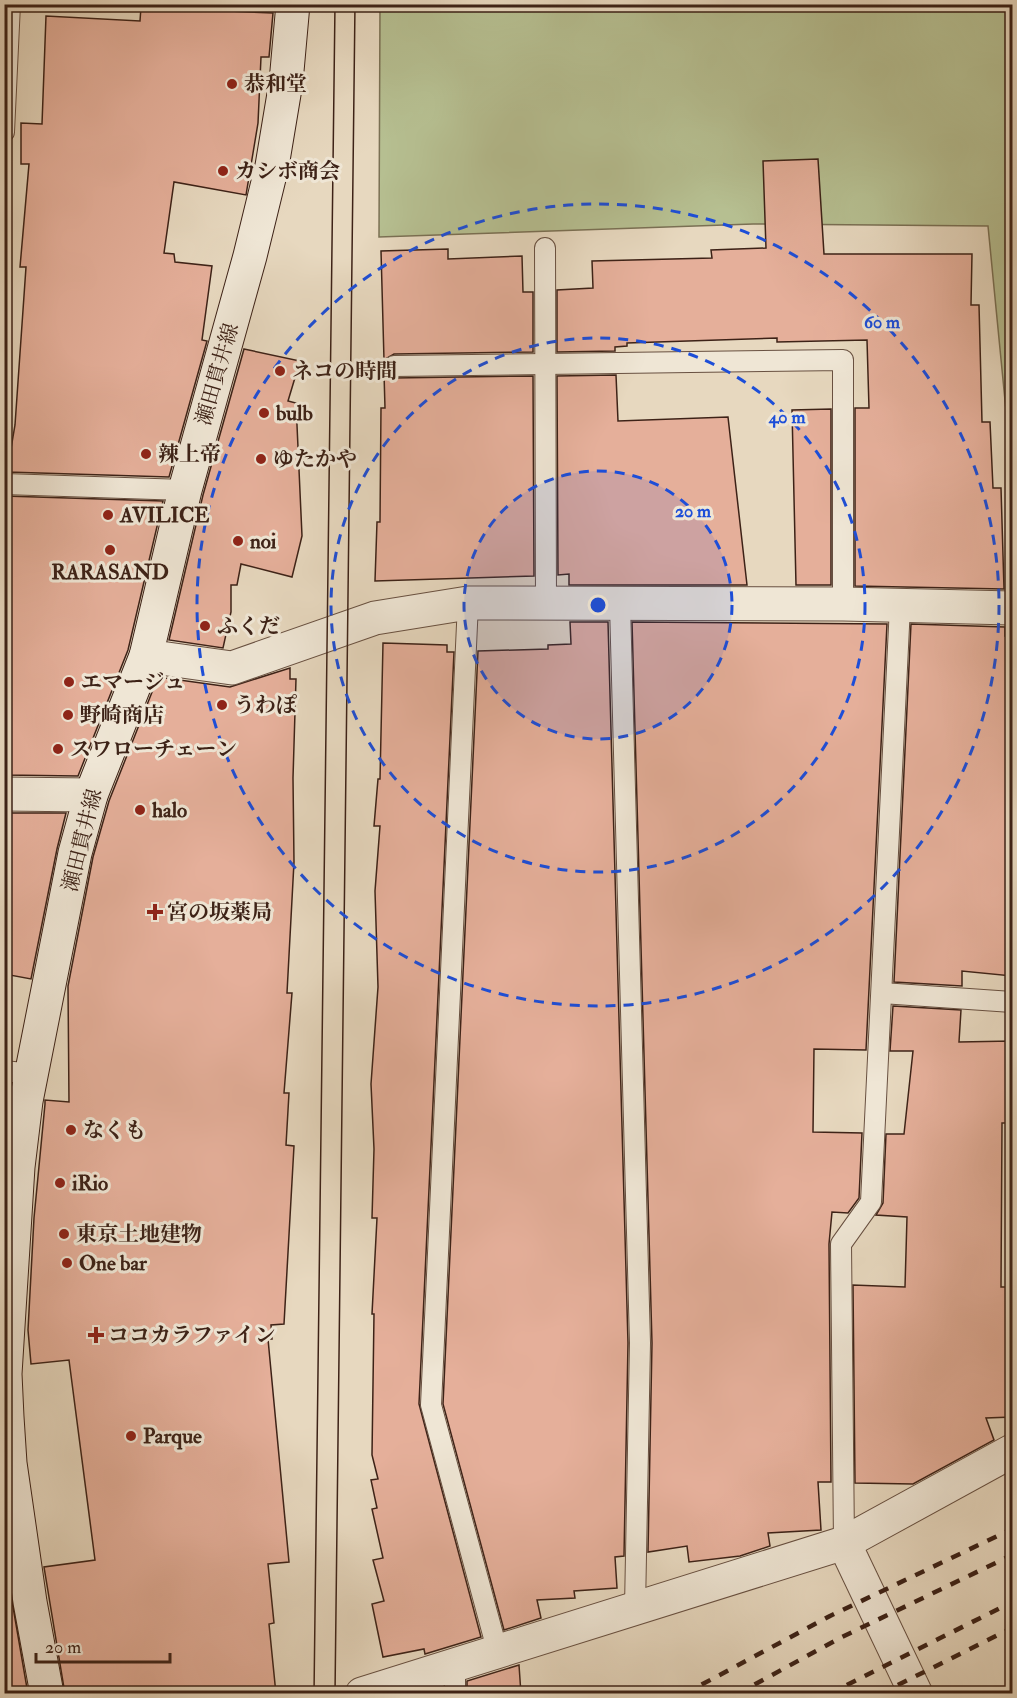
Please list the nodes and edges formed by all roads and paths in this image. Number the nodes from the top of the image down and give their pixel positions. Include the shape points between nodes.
1 (10, 4) edge
2 (293, 4) edge
3 (4, 132) edge
4 (545, 248) dead end
5 (546, 362) junction
6 (394, 366) dead end
7 (4, 484) edge
8 (185, 490) junction
9 (468, 603) junction
10 (546, 603) junction
11 (843, 604) junction
12 (620, 605) junction
13 (900, 606) junction
14 (1012, 608) edge
15 (146, 656) junction
16 (4, 794) edge
17 (91, 795) junction
18 (882, 993) junction
19 (1012, 1002) edge
20 (21, 1082) edge
21 (4, 1129) edge
22 (1012, 1451) edge
23 (7, 1463) edge
24 (844, 1543) junction
25 (635, 1608) junction
26 (498, 1653) junction
27 (455, 1680) edge
28 (47, 1694) edge
29 (362, 1694) edge
30 (916, 1694) edge

1 - 3 lane
2 - 8 street, 瀬田貫井線 via 286,82 272,166
4 - 5 lane
5 - 6 lane
5 - 10 lane
5 - 11 lane via 843,360
7 - 8 lane
8 - 15 street, 瀬田貫井線
9 - 10 street
9 - 15 street via 375,618 232,669
9 - 26 lane via 430,1404
10 - 12 street
11 - 12 street
11 - 13 street
12 - 25 lane via 640,1343
13 - 14 street
13 - 18 lane
15 - 17 street, 瀬田貫井線
16 - 17 street
17 - 20 street, 瀬田貫井線
18 - 19 lane
18 - 24 lane via 871,1202 842,1244
20 - 21 street
20 - 23 street, 瀬田貫井線 via 5,1374
22 - 24 street
23 - 28 street, 瀬田貫井線
24 - 25 street
24 - 30 street
25 - 26 street
26 - 27 street
27 - 29 street

